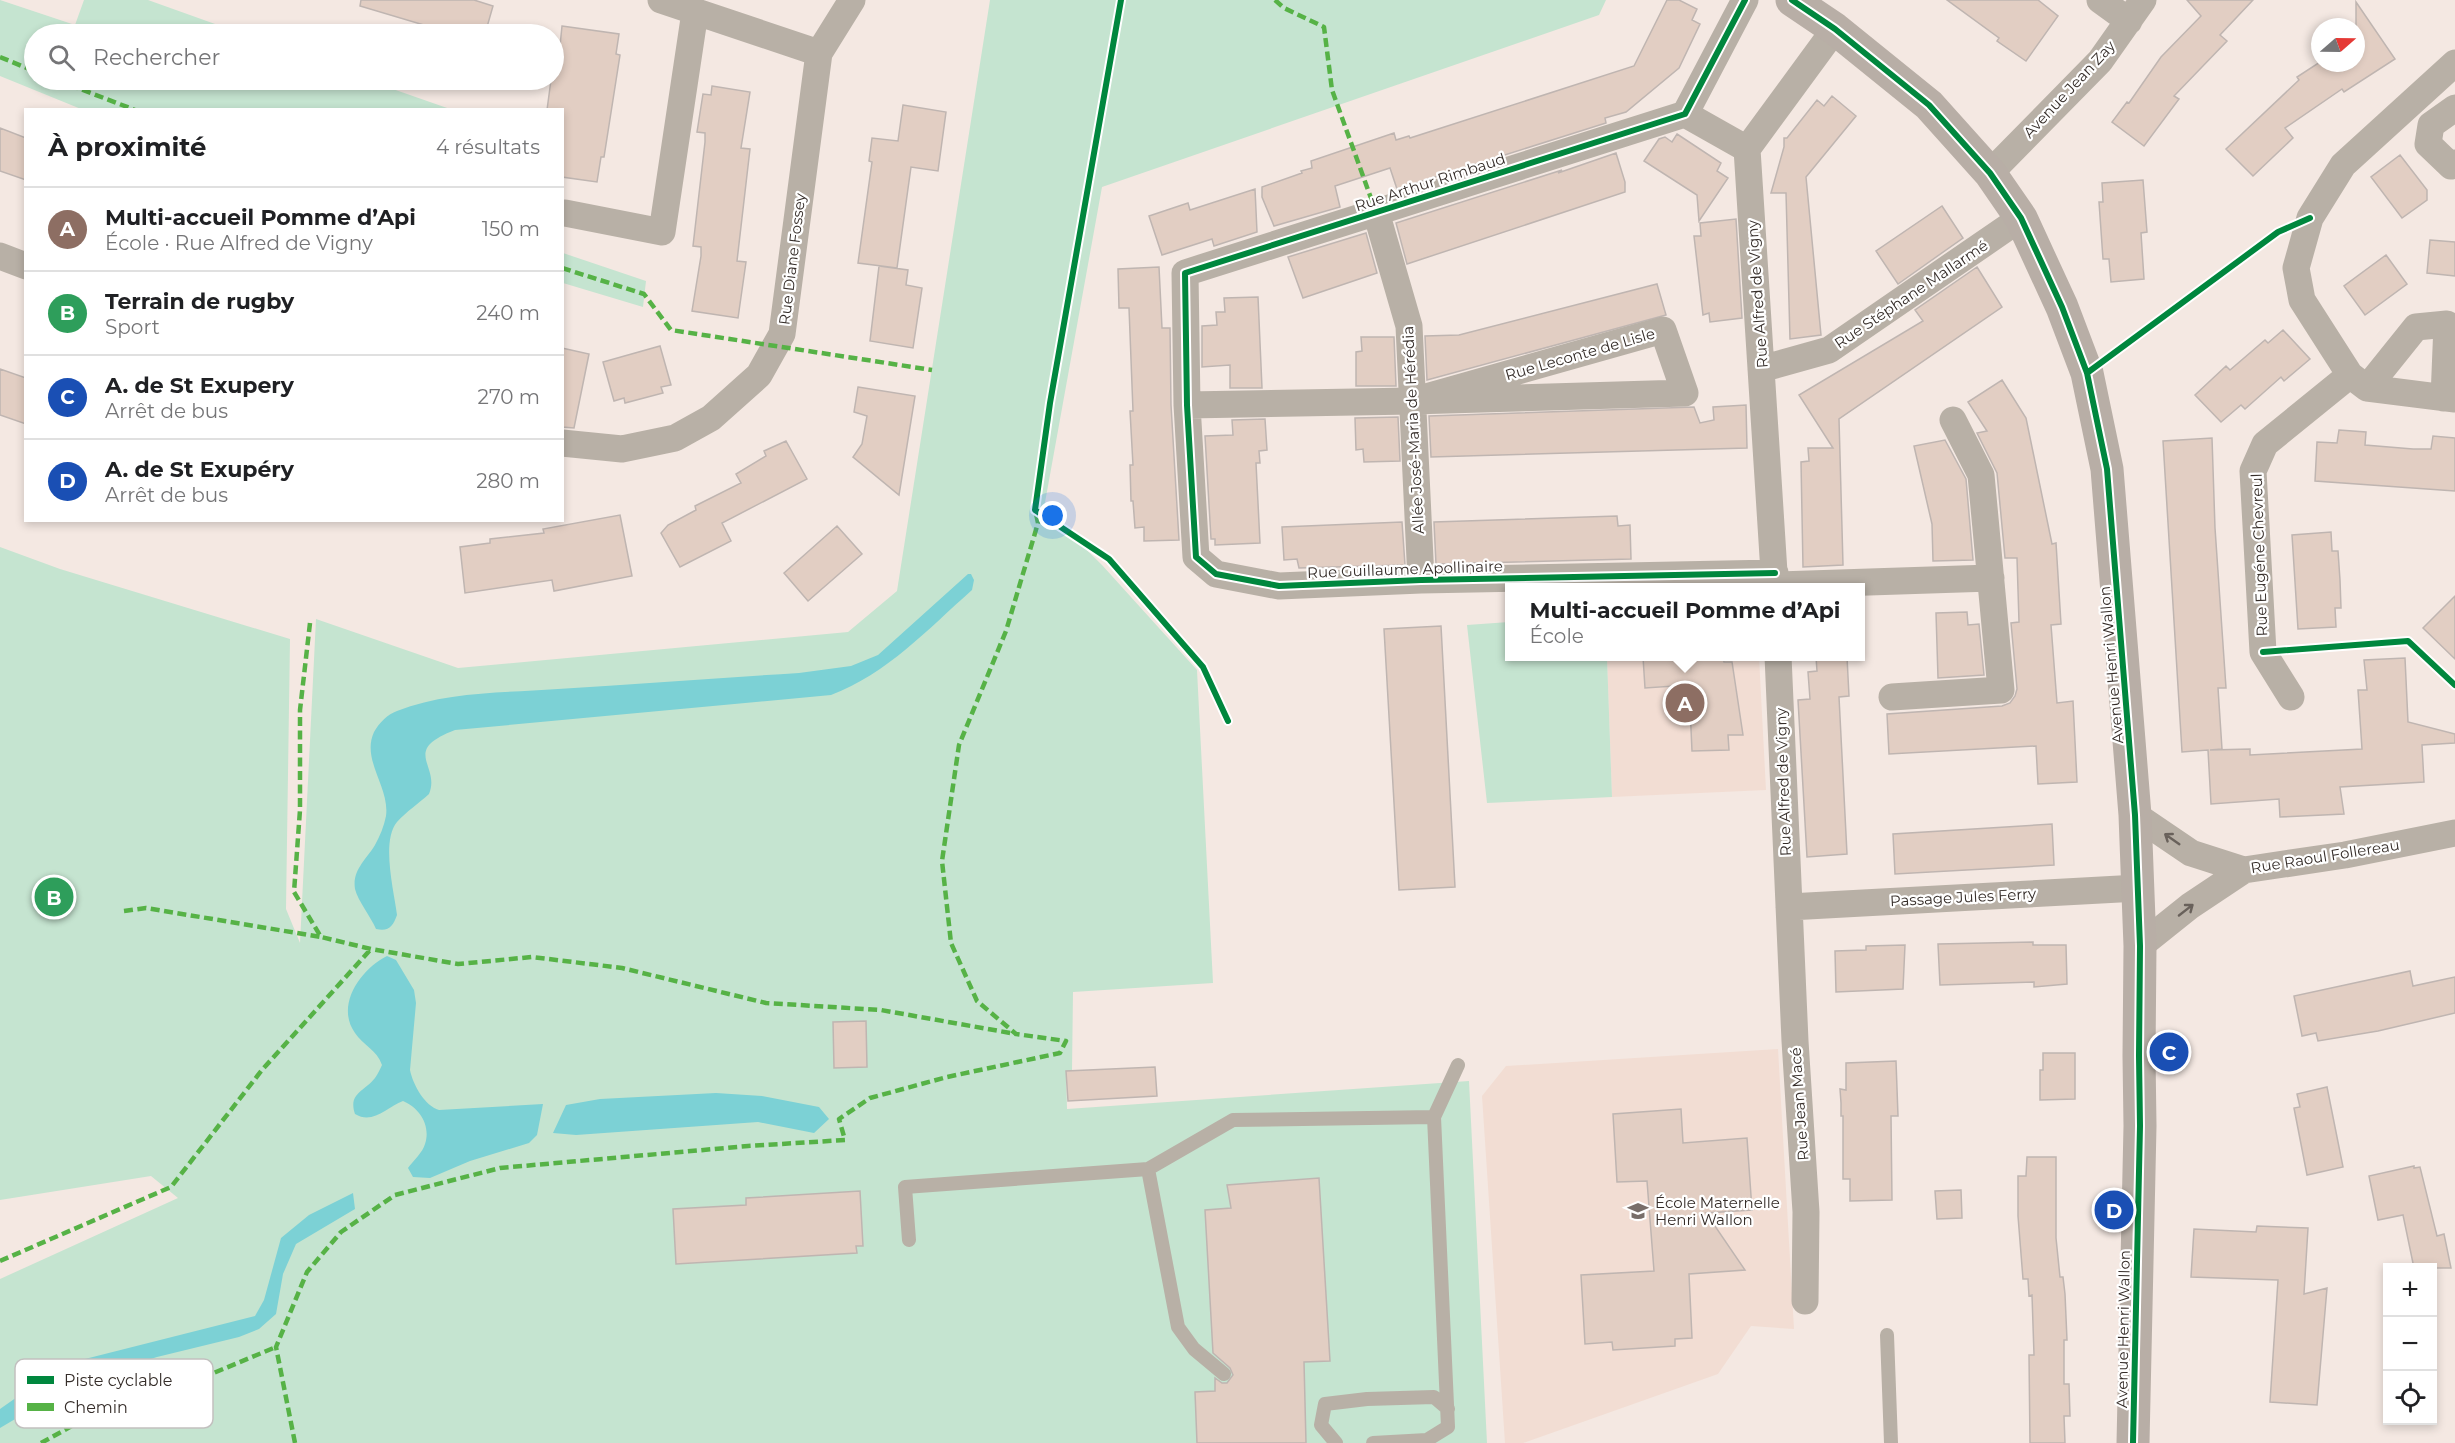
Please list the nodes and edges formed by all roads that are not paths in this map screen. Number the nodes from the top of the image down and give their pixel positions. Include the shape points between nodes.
1 (661, 0) edge
2 (852, 0) edge
3 (1745, 0) edge
4 (1792, 0) edge
5 (2100, 0) edge
6 (2136, 10) edge
7 (695, 12) junction
8 (1835, 29) junction
9 (819, 53) junction
10 (2455, 63) edge
11 (2455, 108) edge
12 (1685, 114) junction
13 (1747, 148) junction
14 (2455, 163) edge
15 (1990, 173) junction
16 (1376, 212) junction
17 (565, 213) dead end
18 (2021, 218) junction
19 (0, 256) edge
20 (24, 265) edge
21 (1761, 369) junction
22 (2359, 382) junction
23 (2449, 398) edge
24 (1412, 401) junction
25 (1187, 405) junction
26 (1953, 420) dead end
27 (564, 443) edge
28 (1991, 578) junction
29 (1421, 580) junction
30 (1775, 582) edge
31 (1778, 661) edge
32 (1892, 697) dead end
33 (2291, 697) dead end
34 (2135, 815) junction
35 (2455, 833) edge
36 (2244, 870) junction
37 (2138, 888) junction
38 (1789, 907) junction
39 (2140, 946) junction
40 (1458, 1065) dead end
41 (1434, 1117) junction
42 (1148, 1169) junction
43 (909, 1240) dead end
44 (1805, 1301) dead end
45 (1887, 1335) dead end
46 (1224, 1374) dead end
47 (1448, 1409) junction
48 (1336, 1443) edge
49 (1373, 1443) edge
50 (1891, 1443) edge
51 (2133, 1443) edge

1 - 7 street
2 - 9 street, Rue Diane Fossey
3 - 12 street
4 - 8 street, Avenue Henri Wallon
5 - 6 street
6 - 15 street, Avenue Jean Zay via 2100,61
7 - 9 street
7 - 17 street via 662,232
8 - 13 street
8 - 15 street, Avenue Henri Wallon via 1929,105
9 - 27 street, Rue Diane Fossey via 782,334 759,375 711,418 675,438 622,449
10 - 22 street via 2343,165 2310,218 2296,268 2302,300
11 - 14 street via 2431,124 2428,144 2451,166
12 - 13 street
12 - 16 street, Rue Arthur Rimbaud
13 - 21 street, Rue Alfred de Vigny
15 - 18 street, Avenue Henri Wallon
16 - 24 street, Allée José-Maria de Hérédia via 1408,326
16 - 25 street, Rue Arthur Rimbaud via 1185,273
18 - 21 street, Rue Stéphane Mallarmé via 1829,350
18 - 34 street, Avenue Henri Wallon via 2087,373 2107,468
19 - 20 street
21 - 30 street, Rue Alfred de Vigny
22 - 23 street
22 - 23 street, Rue Eugéne Chevreul via 2416,327 2447,324
22 - 33 street, Rue Eugéne Chevreul via 2265,444 2253,471 2263,652
24 - 24 street, Rue Leconte de Lisle via 1661,394 1685,393 1663,330
24 - 25 street, Rue Leconte de Lisle
24 - 29 street, Allée José-Maria de Hérédia
25 - 29 street, Rue Guillaume Apollinaire via 1196,557 1216,574 1279,586
26 - 28 street via 1981,475
28 - 30 street, Rue Guillaume Apollinaire
28 - 32 street via 2001,690
29 - 30 street, Rue Guillaume Apollinaire
31 - 38 street, Rue Alfred de Vigny
36 -> 34 street, Rue Raoul Follereau via 2191,852
34 - 37 street, Avenue Henri Wallon
35 - 36 street, Rue Raoul Follereau
39 -> 36 street
37 - 38 street, Passage Jules Ferry
37 - 39 street, Avenue Henri Wallon
38 - 44 street, Rue Jean Macé via 1806,1212
39 - 51 street, Avenue Henri Wallon
40 - 41 lane
41 - 42 lane via 1233,1120
41 - 47 lane
42 - 43 lane via 905,1187
42 - 46 lane via 1178,1327 1194,1349
45 - 50 lane
47 - 48 lane via 1434,1397 1325,1404 1321,1425
47 - 49 lane via 1448,1427 1428,1440

